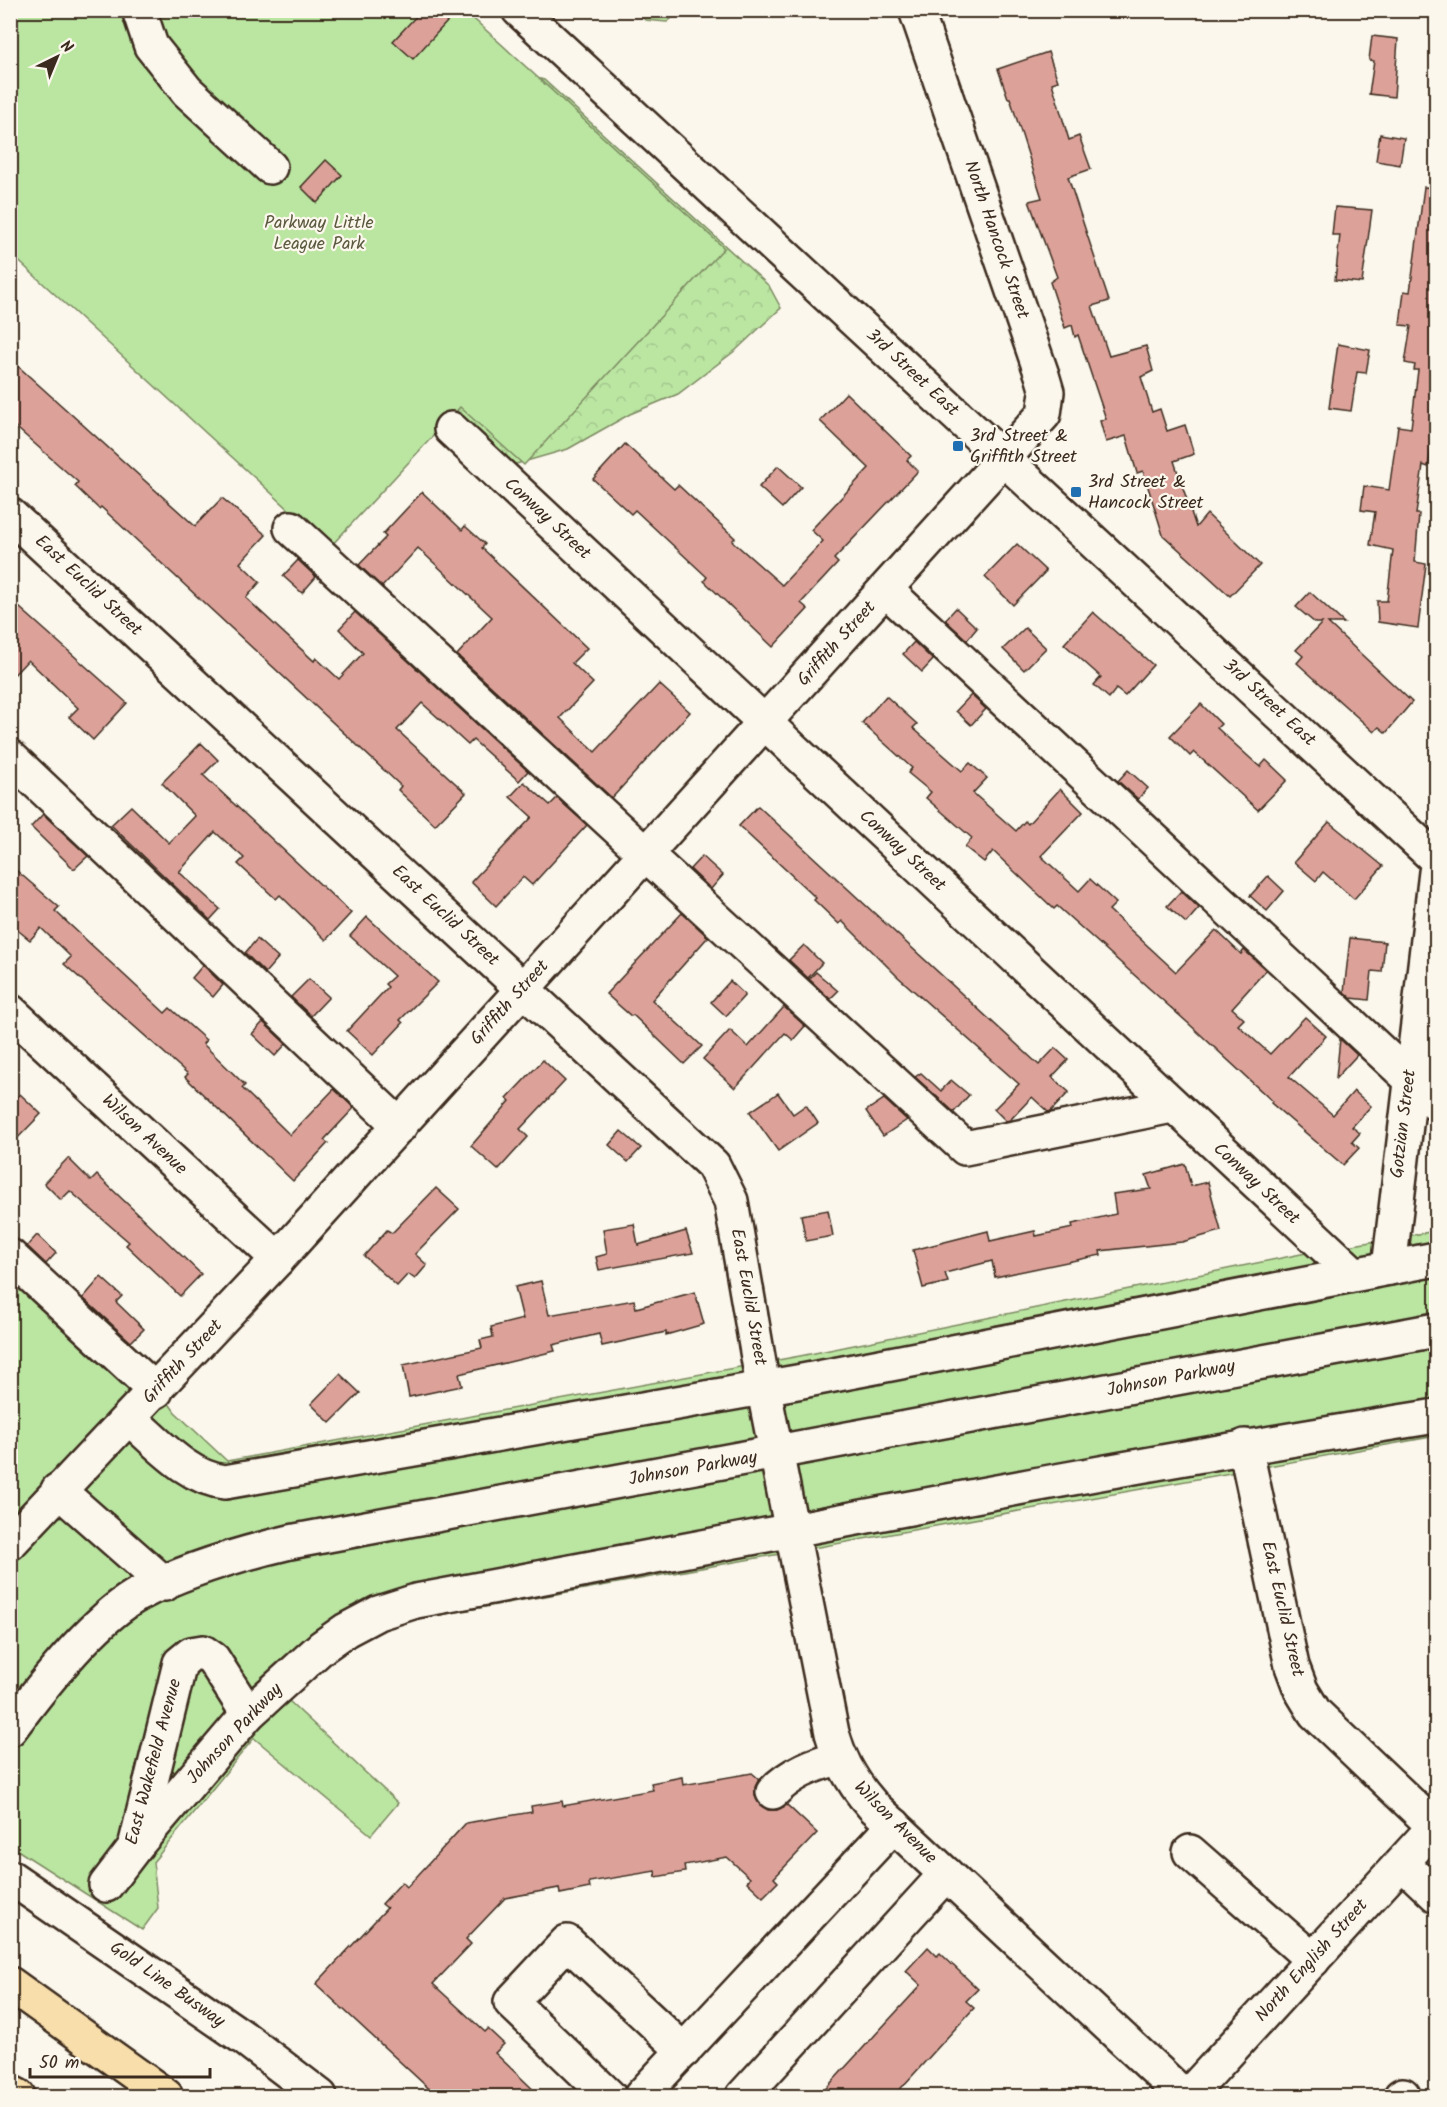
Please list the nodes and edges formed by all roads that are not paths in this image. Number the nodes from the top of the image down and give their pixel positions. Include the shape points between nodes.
1 (139, 10) edge
2 (519, 10) edge
3 (916, 10) edge
4 (270, 167) dead end
5 (451, 429) dead end
6 (1005, 459) junction
7 (10, 515) edge
8 (291, 528) dead end
9 (886, 590) junction
10 (766, 722) junction
11 (10, 757) edge
12 (644, 855) junction
13 (1437, 859) edge
14 (1437, 872) edge
15 (522, 988) junction
16 (10, 1011) edge
17 (1410, 1077) junction
18 (1437, 1103) edge
19 (1172, 1106) junction
20 (400, 1126) junction
21 (10, 1256) edge
22 (279, 1259) junction
23 (1437, 1260) edge
24 (1389, 1268) junction
25 (1353, 1274) junction
26 (1432, 1337) edge
27 (763, 1386) junction
28 (156, 1391) junction
29 (1437, 1416) edge
30 (130, 1419) junction
31 (1245, 1446) junction
32 (777, 1454) junction
33 (58, 1490) junction
34 (792, 1531) junction
35 (10, 1543) edge
36 (165, 1584) junction
37 (248, 1714) junction
38 (10, 1729) edge
39 (840, 1758) junction
40 (773, 1792) dead end
41 (894, 1826) junction
42 (1436, 1826) edge
43 (135, 1847) junction
44 (1190, 1851) dead end
45 (1402, 1863) junction
46 (946, 1874) junction
47 (16, 1881) edge
48 (106, 1885) dead end
49 (1437, 1895) edge
50 (1313, 1960) junction
51 (10, 1984) edge
52 (684, 2051) junction
53 (10, 2092) edge
54 (18, 2097) edge
55 (166, 2097) edge
56 (320, 2097) edge
57 (609, 2097) edge
58 (641, 2097) edge
59 (743, 2097) edge
60 (1186, 2097) edge

1 - 4 street via 151,46 187,91
2 - 6 street, 3rd Street East
3 - 6 street, North Hancock Street via 1047,392 1044,414
5 - 10 street, Conway Street
6 - 9 street, Griffith Street
6 - 13 street, 3rd Street East
7 - 15 street, East Euclid Street
8 - 12 street
9 - 10 street, Griffith Street
9 - 17 street
10 - 12 street, Griffith Street
10 - 19 street, Conway Street
11 - 20 street
12 - 15 street, Griffith Street
12 - 19 street via 965,1148
14 - 17 street, Gotzian Street
15 - 20 street, Griffith Street
15 - 27 street, East Euclid Street via 713,1165 731,1201
16 - 22 street, Wilson Avenue
17 - 18 street
17 - 24 street, Gotzian Street
19 - 25 street, Conway Street
20 - 22 street, Griffith Street
21 - 28 street
22 - 28 street, Griffith Street
23 - 24 street
24 - 25 street
25 - 27 street
26 - 32 street, Johnson Parkway
27 - 30 street via 225,1482 209,1481 191,1471
27 - 32 street, East Euclid Street
28 - 30 street, Griffith Street
29 - 31 street, Johnson Parkway
30 - 33 street, Griffith Street
31 - 34 street, Johnson Parkway
31 - 42 street, East Euclid Street via 1292,1666 1301,1690 1315,1713
32 - 34 street, Wilson Avenue
32 - 36 street, Johnson Parkway via 290,1542 247,1552
33 - 35 street, Griffith Street
33 - 36 street
34 - 37 street, Johnson Parkway via 416,1601 346,1630
34 - 39 street, Wilson Avenue
36 - 38 street, Johnson Parkway via 138,1595 104,1622 68,1658
37 - 43 street, Johnson Parkway
37 - 43 street, East Wakefield Avenue via 213,1659 203,1652 191,1654 180,1663
39 - 40 street via 800,1773
39 - 41 street, Wilson Avenue via 856,1786
41 - 46 street, Wilson Avenue
41 - 52 street
42 - 45 street, North English Street
43 - 48 street, East Wakefield Avenue
44 - 50 street
45 - 49 street
45 - 50 street, North English Street
46 - 59 street
46 - 60 street, Wilson Avenue
47 - 56 street, Gold Line Busway via 244,2038
50 - 60 street, North English Street
51 - 55 highway
52 - 57 street via 567,1942 511,2002
52 - 58 street
53 - 54 highway

